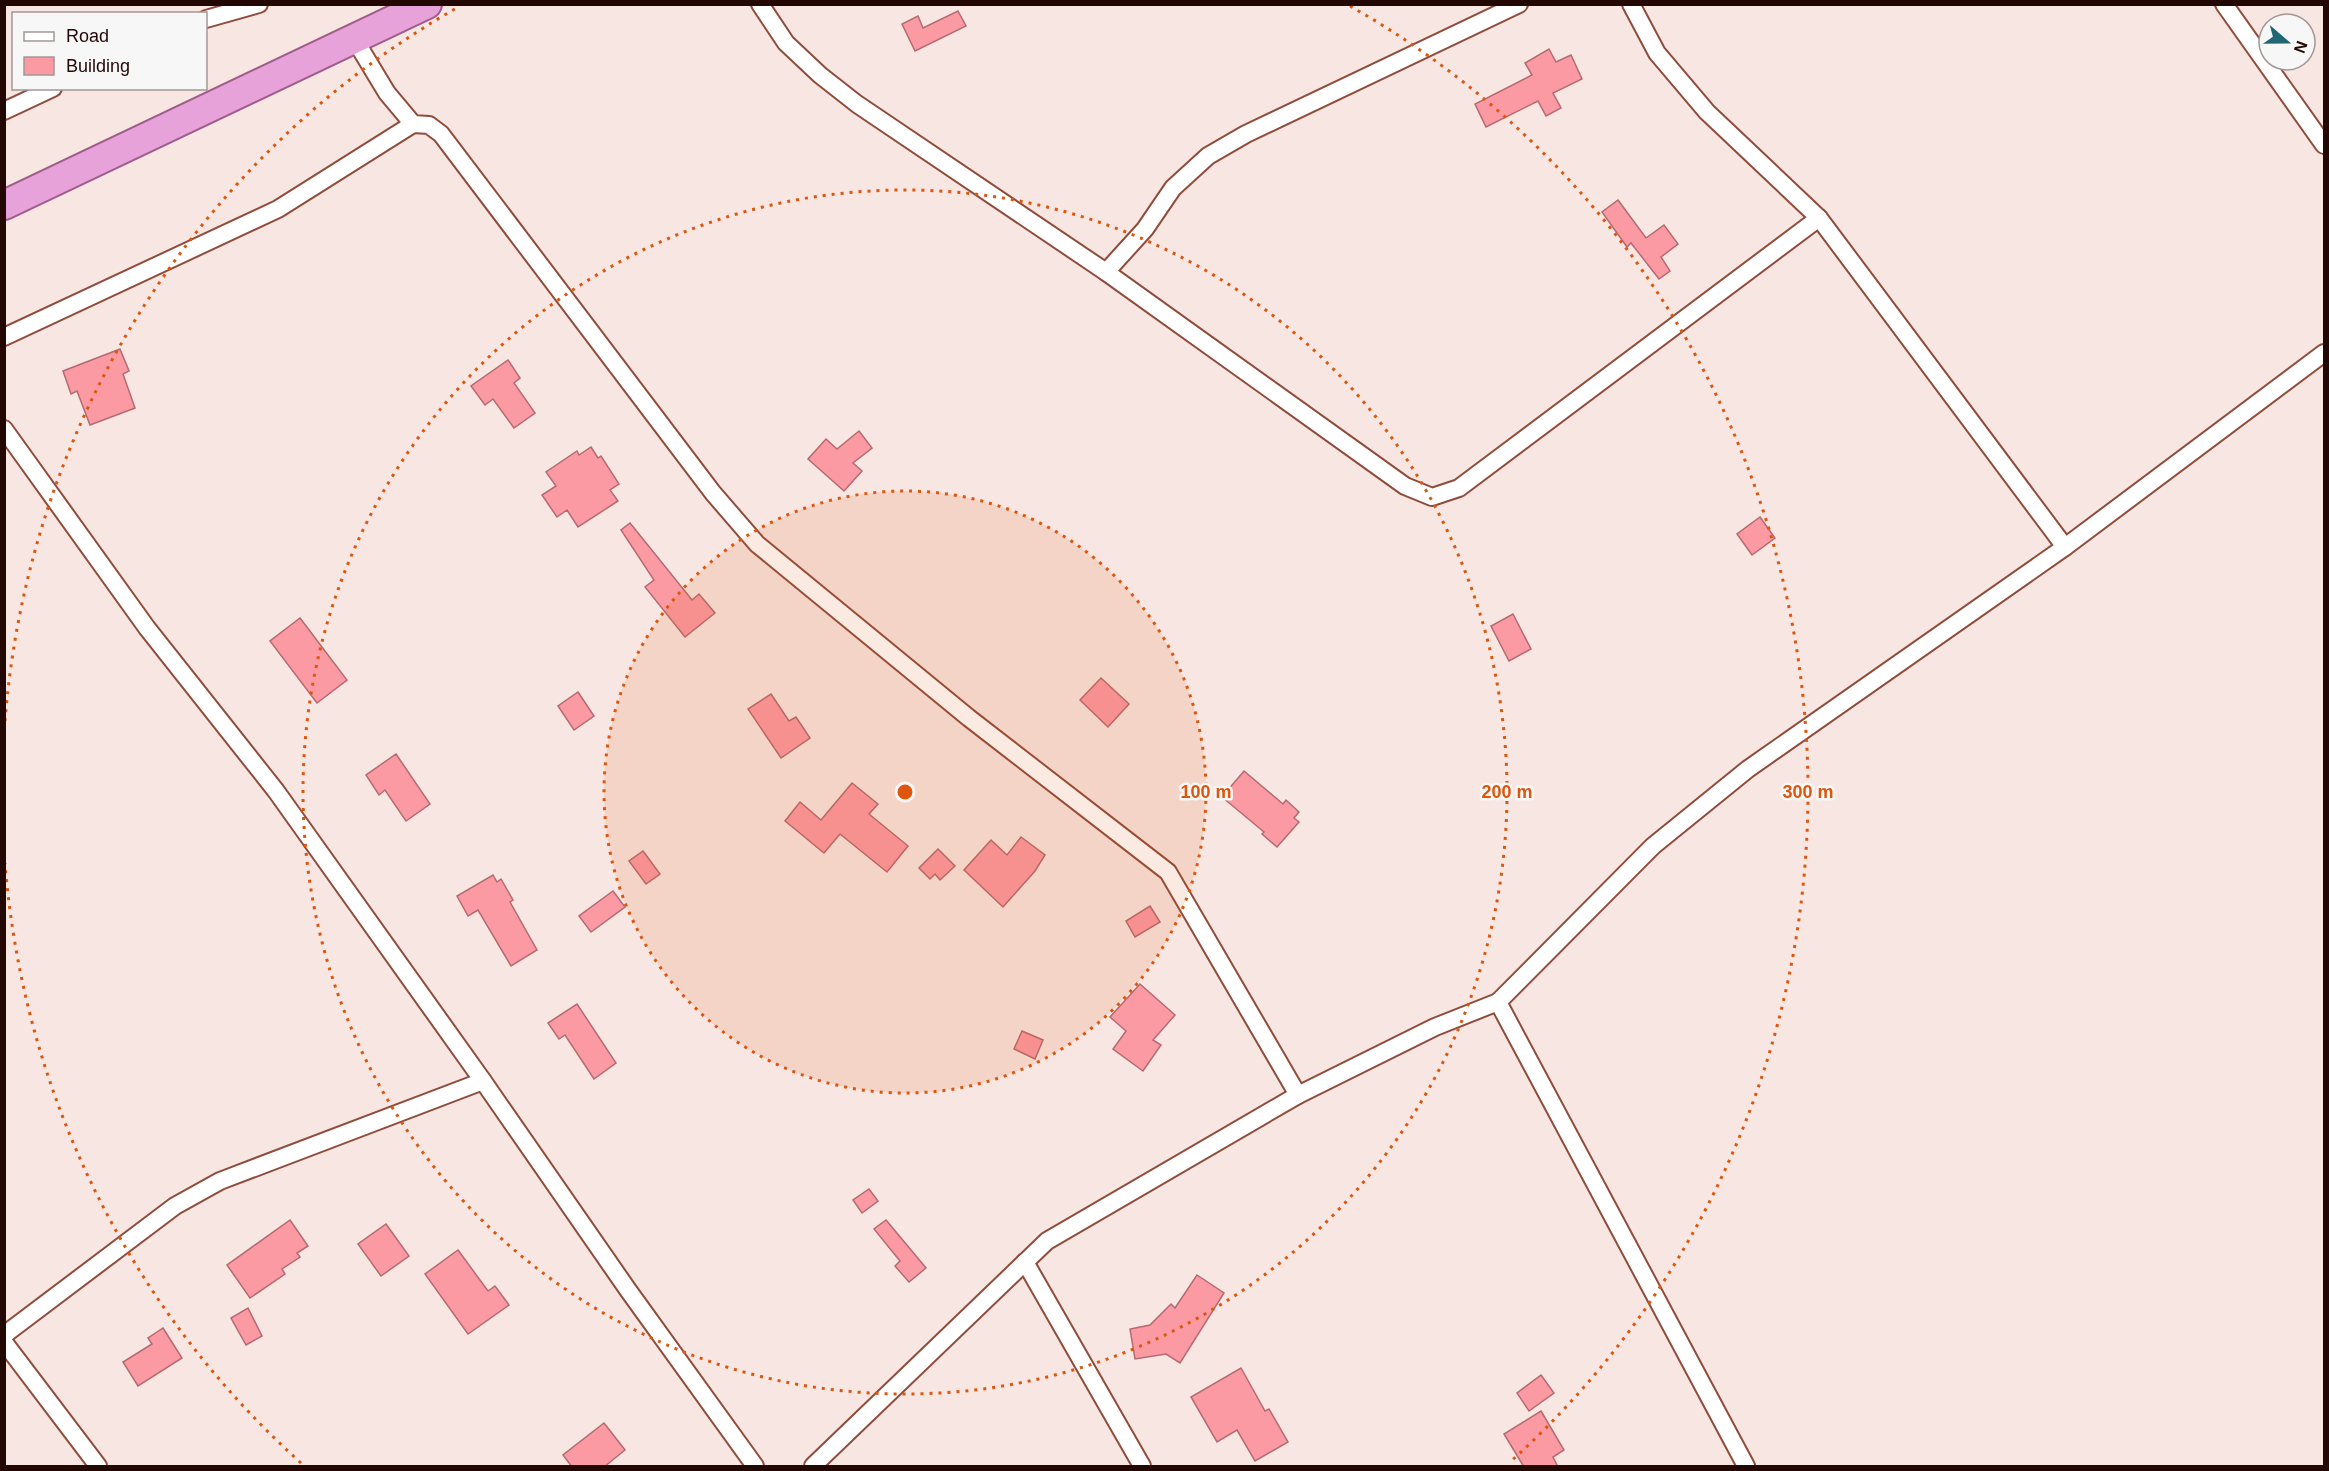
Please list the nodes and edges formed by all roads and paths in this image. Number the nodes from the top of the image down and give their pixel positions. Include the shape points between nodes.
1 (259, 4) edge
2 (427, 4) edge
3 (760, 4) edge
4 (1519, 4) edge
5 (1631, 4) edge
6 (2224, 4) edge
7 (207, 20) edge
8 (354, 40) junction
9 (48, 90) edge
10 (4, 111) edge
11 (413, 124) junction
12 (2325, 145) edge
13 (4, 205) edge
14 (1819, 218) junction
15 (1106, 272) junction
16 (4, 337) edge
17 (2325, 353) edge
18 (4, 429) edge
19 (2065, 547) junction
20 (1498, 1002) junction
21 (483, 1081) junction
22 (1299, 1095) junction
23 (1025, 1262) junction
24 (4, 1335) edge
25 (4, 1342) edge
26 (98, 1467) edge
27 (754, 1467) edge
28 (813, 1467) edge
29 (1142, 1467) edge
30 (1746, 1467) edge

1 - 7 street
2 - 8 highway
3 - 15 street via 786,43 857,104
4 - 15 street via 1246,134 1208,156 1173,188 1145,229
5 - 14 street via 1657,53 1707,112
6 - 12 street
8 - 11 street via 387,93
8 - 13 highway
9 - 10 street
11 - 16 street via 278,209
11 - 22 street via 429,125 441,134 699,475 757,544 969,718 1168,872
14 - 15 street via 1459,488 1432,497 1405,486
14 - 19 street
17 - 19 street
18 - 21 street via 147,628 276,791
19 - 20 street via 1740,776 1653,846
20 - 22 street via 1435,1028
20 - 30 street
21 - 24 street via 220,1181 175,1206
21 - 27 street
22 - 23 street via 1047,1241
23 - 28 street
23 - 29 street
25 - 26 street

